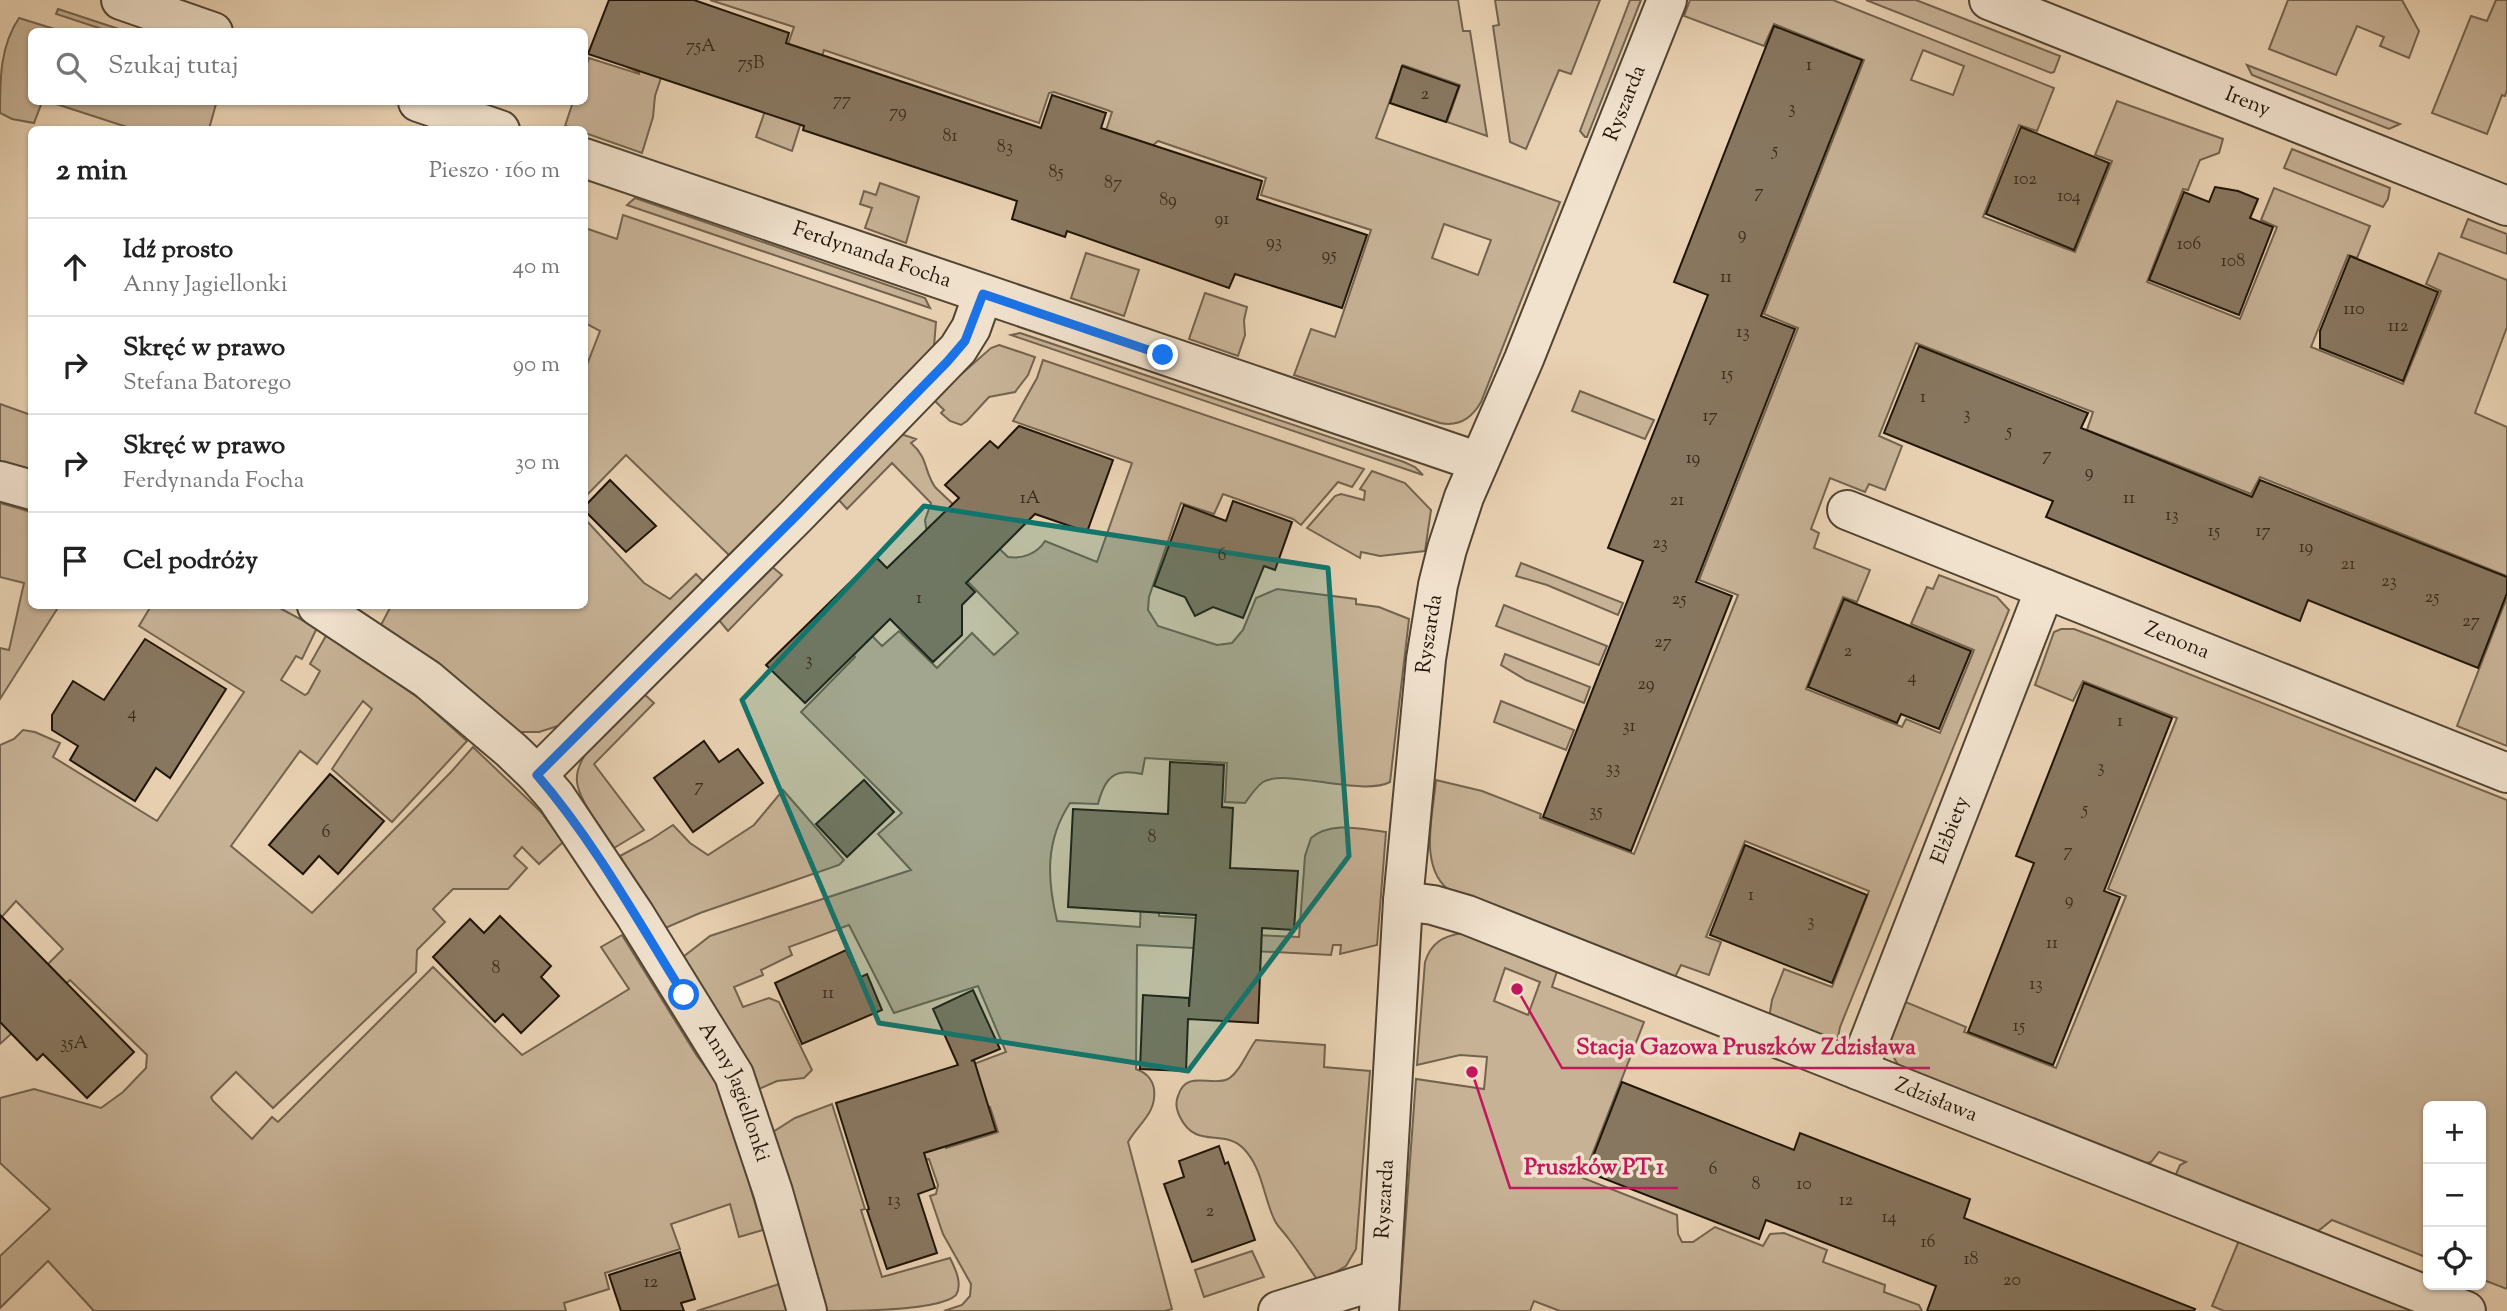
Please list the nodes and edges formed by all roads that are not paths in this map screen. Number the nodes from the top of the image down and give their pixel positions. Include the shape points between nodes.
1 (121, 0) edge
2 (1667, 0) edge
3 (1989, 0) edge
4 (201, 28) edge
5 (427, 105) edge
6 (488, 126) edge
7 (588, 159) edge
8 (2507, 206) edge
9 (983, 294) junction
10 (1479, 462) junction
11 (0, 481) edge
12 (28, 489) edge
13 (1847, 510) dead end
14 (2045, 589) junction
15 (322, 609) edge
16 (2507, 773) edge
17 (537, 775) junction
18 (1403, 901) junction
19 (1858, 1070) junction
20 (1380, 1295) edge
21 (807, 1311) edge
22 (1278, 1311) edge
23 (2466, 1311) edge

1 - 4 street
2 - 10 street, Ryszarda
3 - 8 street, Ireny
5 - 6 street
7 - 9 street, Ferdynanda Focha
9 - 10 street, Ferdynanda Focha
9 - 17 street via 965,341
10 - 18 street, Ryszarda via 1447,549 1433,611
11 - 12 street
13 - 14 street, Zenona
14 - 16 street, Zenona
14 - 19 street, Elżbiety
15 - 17 street, Anny Jagiellonki via 427,679
17 - 21 street, Anny Jagiellonki via 598,858 734,1076
18 - 19 street, Zdzisława via 1467,915
18 - 20 street, Ryszarda
19 - 23 street, Zdzisława
20 - 22 street

